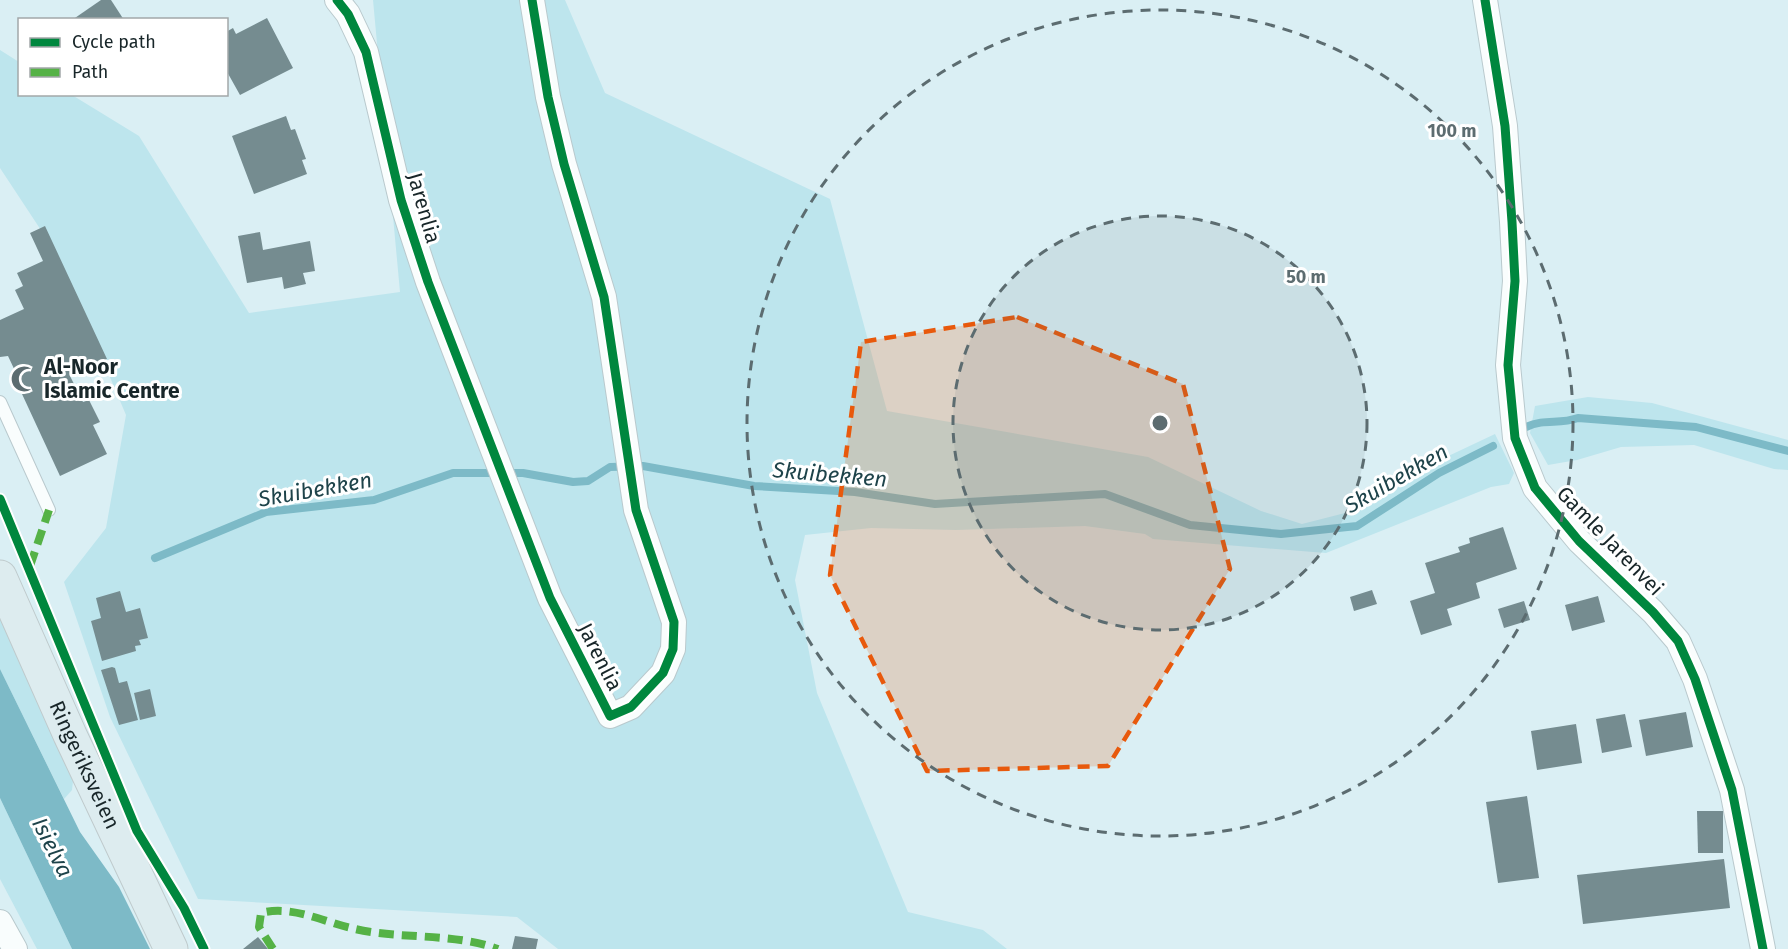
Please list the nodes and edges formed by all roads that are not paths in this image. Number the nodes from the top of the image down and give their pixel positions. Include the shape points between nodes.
1 (338, 0) edge
2 (532, 0) edge
3 (1485, 0) edge
4 (0, 402) edge
5 (49, 510) dead end
6 (0, 577) edge
7 (0, 922) edge
8 (15, 949) edge
9 (171, 949) edge
10 (1763, 949) edge

1 - 2 street, Jarenlia via 366,52 401,200 421,261 550,598 610,716 632,707 663,673 674,649 674,622 636,510 604,297 564,164
3 - 10 street, Gamle Jarenvei via 1505,126 1512,222 1515,281 1508,365 1515,438 1535,488 1579,541 1678,641 1695,679 1731,790
4 - 5 lane
6 - 9 main road, Ringeriksveien
7 - 8 street

